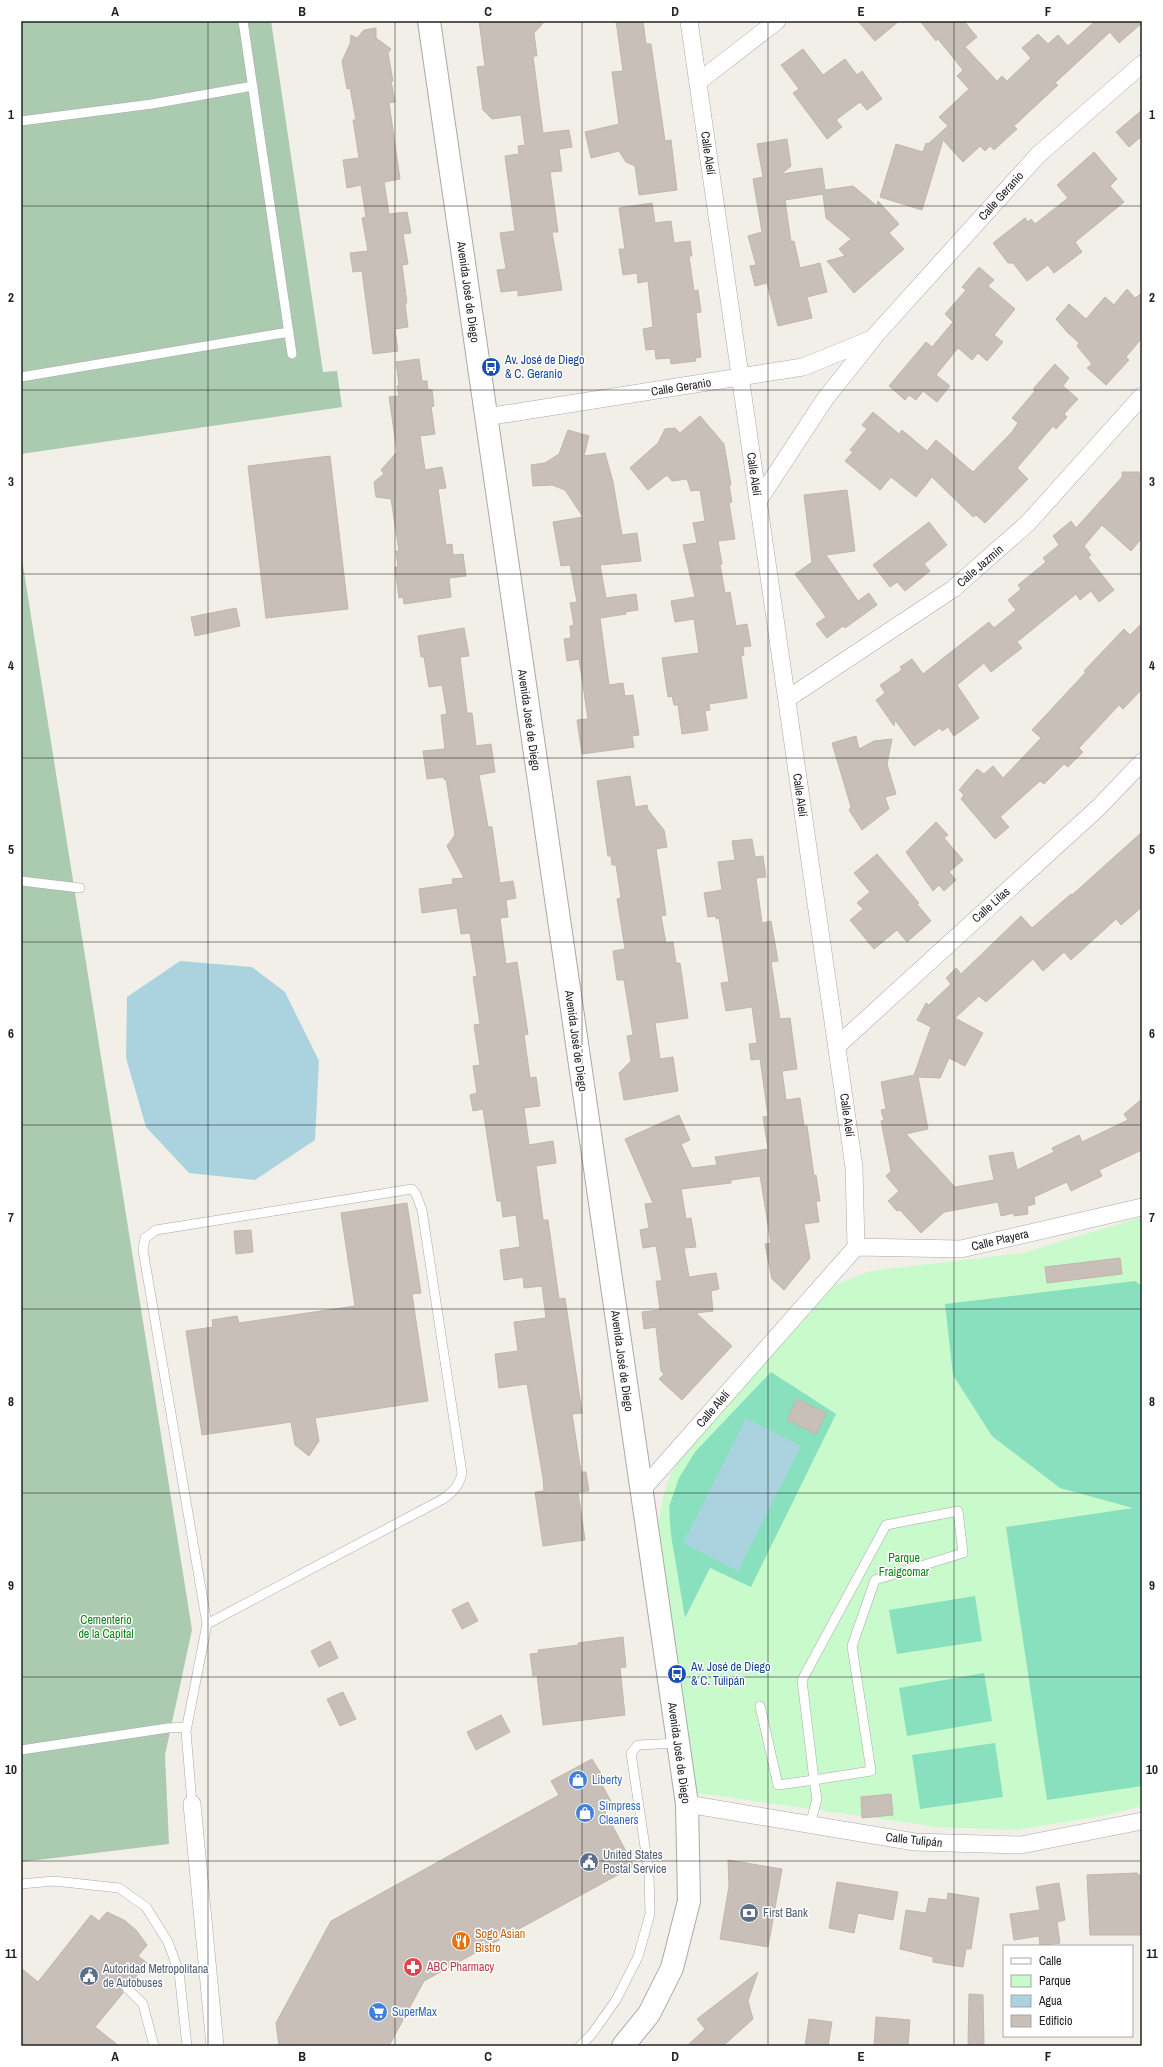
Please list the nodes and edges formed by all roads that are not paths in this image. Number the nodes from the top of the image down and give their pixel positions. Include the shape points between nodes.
1 (243, 21) edge
2 (429, 21) edge
3 (689, 21) edge
4 (777, 21) edge
5 (1142, 64) edge
6 (698, 82) junction
7 (253, 86) junction
8 (21, 121) edge
9 (289, 332) junction
10 (872, 339) junction
11 (292, 354) dead end
12 (21, 377) edge
13 (740, 378) junction
14 (1142, 396) edge
15 (486, 417) junction
16 (758, 501) junction
17 (787, 700) junction
18 (1142, 762) edge
19 (21, 881) edge
20 (80, 888) dead end
21 (837, 1046) junction
22 (1142, 1207) edge
23 (856, 1247) junction
24 (641, 1491) junction
25 (207, 1624) junction
26 (760, 1706) dead end
27 (187, 1727) junction
28 (678, 1743) junction
29 (21, 1750) edge
30 (814, 1780) junction
31 (192, 1804) joint
32 (687, 1804) junction
33 (1142, 1821) edge
34 (810, 1825) junction
35 (21, 1884) edge
36 (127, 1988) dead end
37 (154, 2046) edge
38 (187, 2046) edge
39 (215, 2046) edge
40 (580, 2046) edge
41 (623, 2046) edge

1 - 7 lane
2 - 15 street, Avenida José de Diego
3 - 6 street, Calle Alelí
4 - 6 street
5 - 10 street, Calle Geranio via 1038,155
6 - 13 street, Calle Alelí
7 - 8 lane via 152,104
7 - 9 lane
9 - 11 lane
9 - 12 lane
10 - 13 street, Calle Geranio via 804,367
10 - 16 street, Calle Geranio via 825,399
13 - 15 street, Calle Geranio
13 - 16 street, Calle Alelí
14 - 17 street, Calle Jazmín via 1028,523 953,589
15 - 24 street, Avenida José de Diego
16 - 17 street, Calle Alelí
17 - 21 street, Calle Alelí
18 - 21 street, Calle Lilas via 1099,807
19 - 20 lane
21 - 23 street, Calle Alelí via 854,1168
22 - 23 street, Calle Playera via 961,1249
23 - 24 street, Calle Alelí
24 - 28 street, Avenida José de Diego
25 - 25 lane via 143,1250 145,1238 156,1230 412,1190 422,1210 462,1473 459,1484 443,1499
25 - 27 lane
26 - 30 lane via 778,1785
27 - 29 lane
27 - 31 lane
28 - 32 street, Avenida José de Diego
28 - 40 lane via 638,1745 631,1753 649,1874 650,1914 638,1957 616,2000 592,2034
30 - 30 lane via 871,1771 852,1646 875,1580 963,1553 958,1511 886,1525 802,1680
30 - 34 lane via 817,1799
31 - 39 street
32 - 34 street, Calle Tulipán
32 - 41 street, Avenida José de Diego via 689,1901 672,1968 649,2014
33 - 34 street, Calle Tulipán via 1022,1845 915,1842
35 - 38 lane via 54,1881 119,1888 146,1907 168,1942 179,1972
36 - 37 lane via 143,2004

